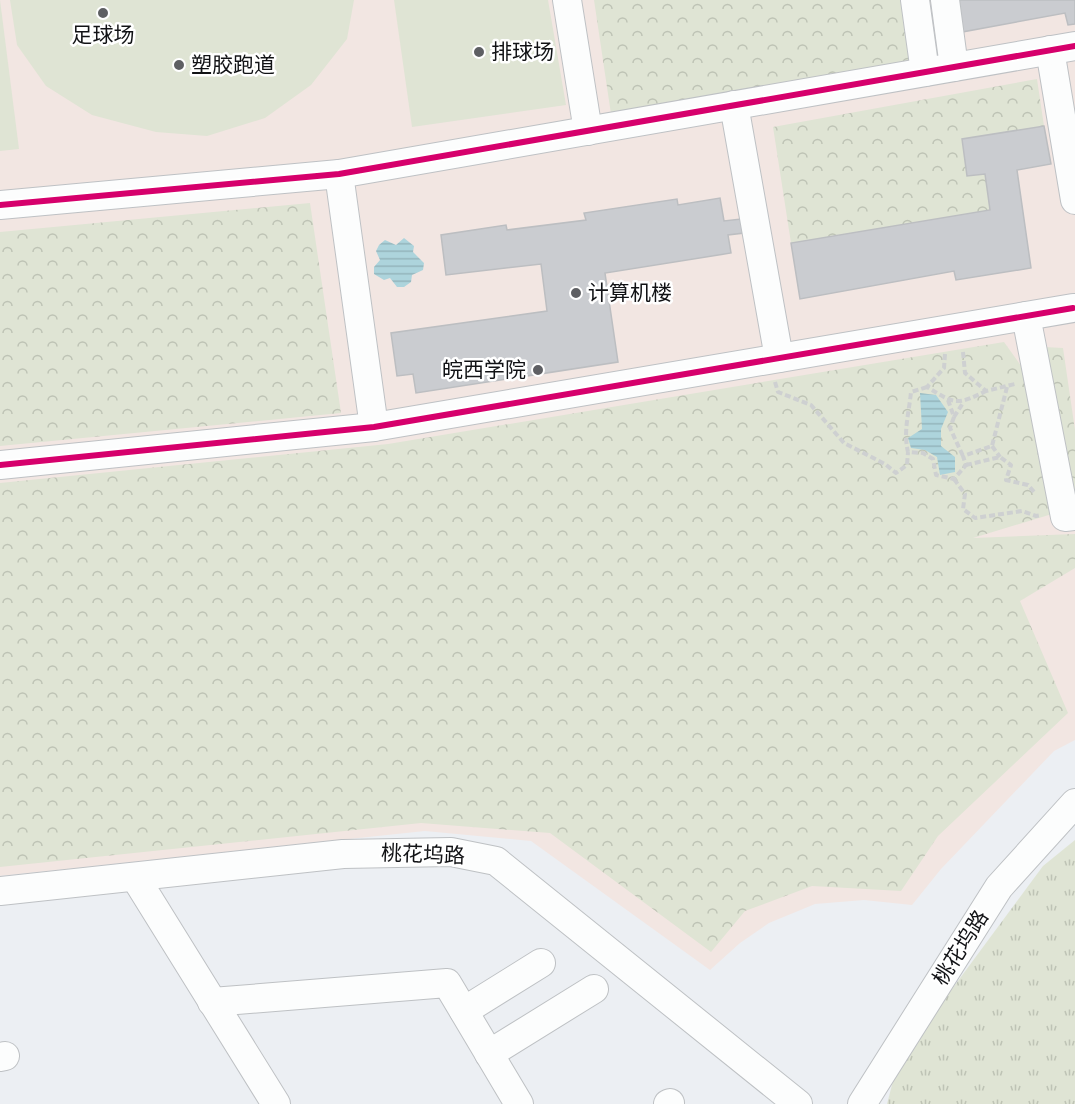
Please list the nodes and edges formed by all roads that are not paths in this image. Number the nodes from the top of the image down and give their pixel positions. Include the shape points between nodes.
1 (567, 0) edge
2 (915, 0) edge
3 (945, 0) edge
4 (1063, 48) edge
5 (954, 67) junction
6 (926, 72) junction
7 (734, 105) junction
8 (588, 130) junction
9 (339, 174) junction
10 (1075, 200) edge
11 (0, 205) edge
12 (1074, 312) edge
13 (1026, 316) junction
14 (774, 359) junction
15 (374, 427) junction
16 (0, 465) edge
17 (1065, 515) edge
18 (1075, 803) edge
19 (135, 877) junction
20 (0, 891) edge
21 (541, 963) dead end
22 (594, 989) dead end
23 (212, 1002) junction
24 (464, 1011) junction
25 (489, 1054) junction
26 (276, 1104) edge
27 (519, 1104) edge
28 (798, 1104) edge
29 (862, 1104) edge

1 - 8 street
2 - 6 street
3 - 5 street
4 - 5 street
4 - 10 street
5 - 6 street
6 - 7 street
7 - 8 street
7 - 14 street
8 - 9 street
9 - 11 street
9 - 15 street
12 - 13 street
13 - 14 street
13 - 17 street
14 - 15 street
15 - 16 street
18 - 29 street, 桃花坞路 via 999,887
19 - 20 street, 桃花坞路
19 - 23 street
19 - 28 street, 桃花坞路 via 343,854 451,852 496,861
21 - 24 street
22 - 25 street
23 - 24 street via 447,983
23 - 26 street
24 - 25 street
25 - 27 street

